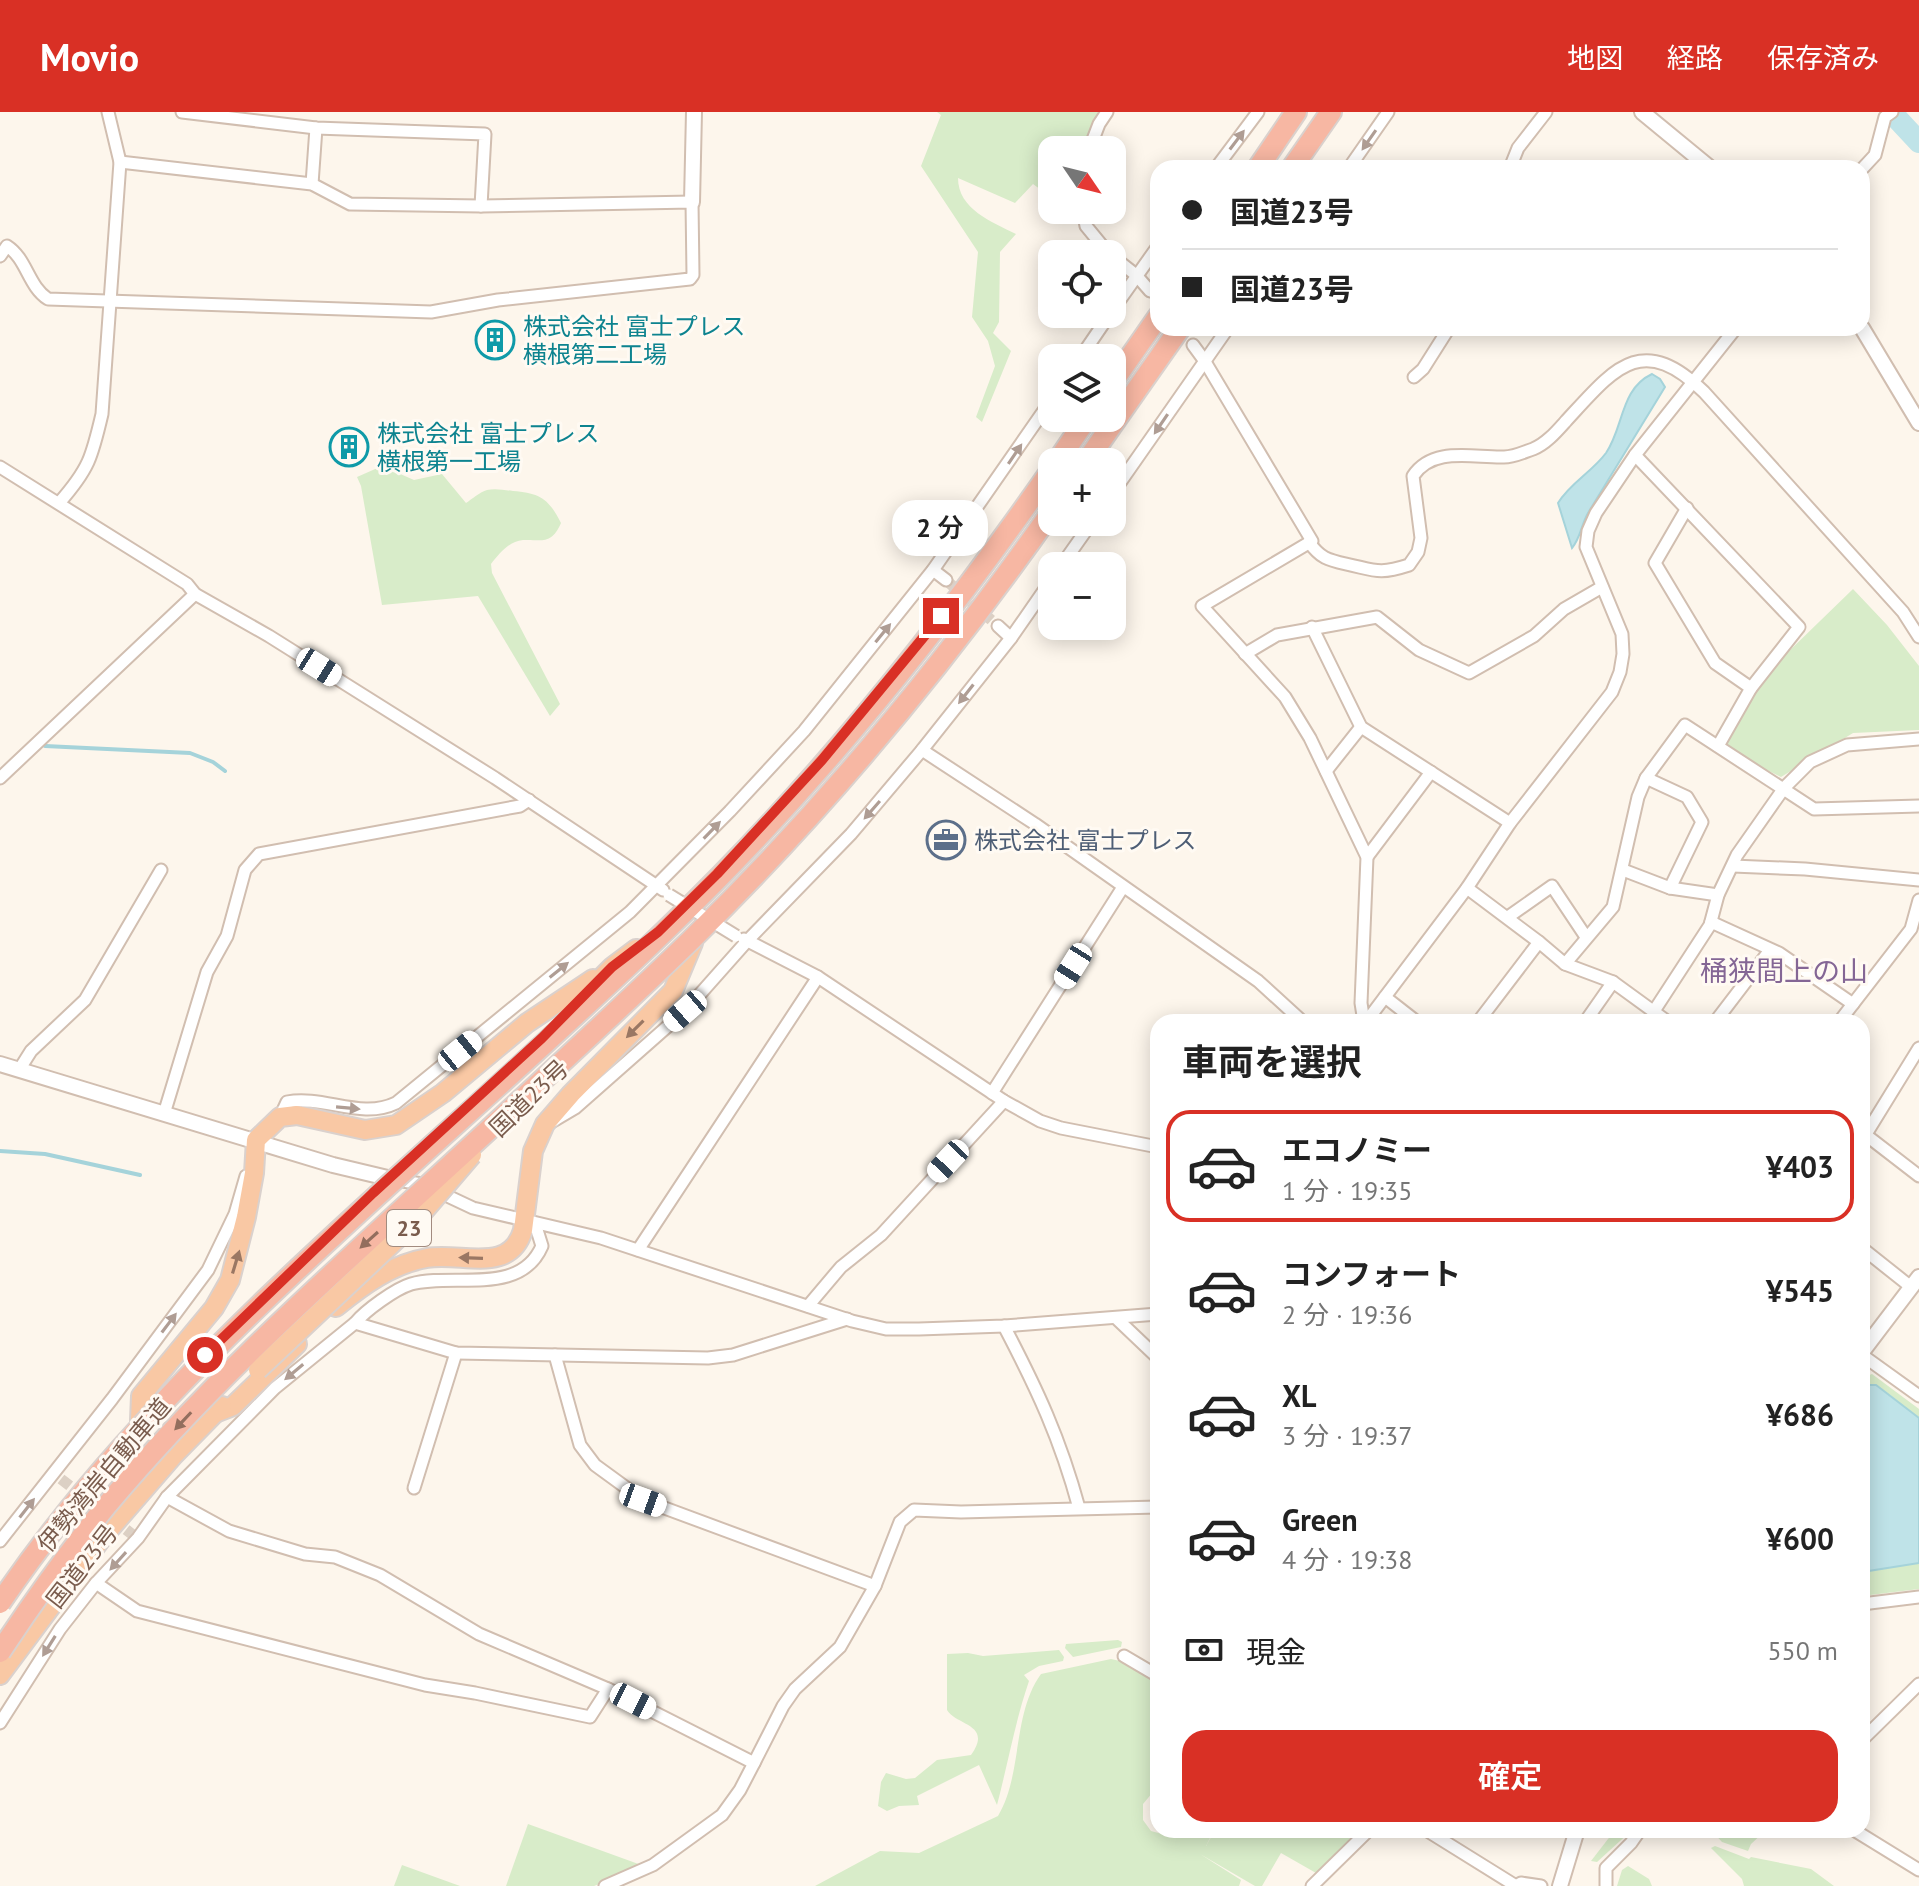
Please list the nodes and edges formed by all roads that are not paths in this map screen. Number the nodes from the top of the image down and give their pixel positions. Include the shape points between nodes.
1 (108, 112) edge
2 (182, 112) edge
3 (694, 112) edge
4 (1107, 112) edge
5 (1258, 112) edge
6 (1294, 112) edge
7 (1333, 112) edge
8 (1388, 112) edge
9 (1546, 112) edge
10 (1642, 112) edge
11 (1889, 114) edge
12 (316, 128) junction
13 (1094, 136) edge
14 (1222, 160) edge
15 (1261, 160) edge
16 (1299, 160) edge
17 (1355, 160) edge
18 (1513, 160) edge
19 (1700, 160) edge
20 (1870, 160) edge
21 (120, 162) junction
22 (312, 184) junction
23 (692, 202) junction
24 (481, 206) junction
25 (1086, 224) edge
26 (1098, 240) edge
27 (2, 248) edge
28 (1150, 257) edge
29 (1126, 267) edge
30 (1136, 275) junction
31 (1126, 290) edge
32 (1150, 294) edge
33 (110, 302) junction
34 (1150, 306) edge
35 (1150, 328) edge
36 (1176, 336) edge
37 (1222, 336) edge
38 (1444, 336) edge
39 (1729, 336) edge
40 (1867, 336) edge
41 (1193, 345) dead end
42 (1126, 348) edge
43 (1204, 360) junction
44 (1126, 363) edge
45 (1414, 377) dead end
46 (1692, 380) junction
47 (1038, 419) edge
48 (1919, 423) edge
49 (1070, 432) edge
50 (1098, 448) edge
51 (1635, 455) junction
52 (0, 467) edge
53 (1126, 474) edge
54 (1038, 488) edge
55 (59, 503) junction
56 (1687, 508) junction
57 (1038, 532) edge
58 (1038, 532) edge
59 (1309, 542) junction
60 (933, 570) junction
61 (946, 580) tunnel mouth
62 (1602, 587) junction
63 (195, 594) junction
64 (1038, 599) edge
65 (998, 626) tunnel mouth
66 (1312, 627) junction
67 (1919, 637) edge
68 (1011, 638) junction
69 (1245, 654) junction
70 (1751, 688) junction
71 (1361, 727) junction
72 (1919, 739) edge
73 (1718, 746) junction
74 (922, 750) junction
75 (1326, 771) junction
76 (1431, 772) junction
77 (0, 778) edge
78 (1646, 778) junction
79 (1784, 788) junction
80 (529, 800) junction
81 (1919, 806) edge
82 (1510, 823) junction
83 (1367, 857) junction
84 (1733, 866) junction
85 (161, 870) dead end
86 (1623, 870) junction
87 (1919, 880) edge
88 (658, 886) junction
89 (1123, 887) junction
90 (1467, 888) junction
91 (1670, 888) junction
92 (1718, 895) junction
93 (1919, 900) edge
94 (1508, 917) junction
95 (1711, 922) junction
96 (1586, 937) junction
97 (742, 938) junction
98 (1539, 942) junction
99 (693, 943) junction
100 (1770, 950) junction
101 (1565, 964) junction
102 (612, 967) junction
103 (818, 977) junction
104 (1613, 982) junction
105 (1385, 997) junction
106 (1853, 1004) junction
107 (1654, 1011) junction
108 (1294, 1014) edge
109 (1363, 1014) edge
110 (1371, 1014) edge
111 (1407, 1014) edge
112 (1484, 1014) edge
113 (1591, 1014) edge
114 (1658, 1014) edge
115 (1721, 1014) edge
116 (1845, 1014) edge
117 (1919, 1048) edge
118 (0, 1064) edge
119 (19, 1070) junction
120 (992, 1093) junction
121 (1004, 1101) junction
122 (164, 1114) junction
123 (280, 1117) junction
124 (1870, 1123) edge
125 (545, 1124) junction
126 (1870, 1137) edge
127 (256, 1140) junction
128 (1150, 1145) edge
129 (1919, 1176) edge
130 (396, 1180) joint
131 (525, 1219) junction
132 (638, 1250) junction
133 (1870, 1253) edge
134 (1915, 1282) edge
135 (808, 1306) junction
136 (1150, 1315) edge
137 (847, 1319) junction
138 (1117, 1319) junction
139 (355, 1323) junction
140 (1004, 1326) junction
141 (1870, 1342) edge
142 (1150, 1350) edge
143 (456, 1353) junction
144 (555, 1355) junction
145 (1870, 1359) edge
146 (1919, 1396) edge
147 (215, 1413) junction
148 (140, 1420) junction
149 (414, 1488) dead end
150 (167, 1497) junction
151 (1150, 1507) edge
152 (1079, 1508) junction
153 (0, 1541) edge
154 (96, 1583) junction
155 (875, 1586) junction
156 (0, 1592) edge
157 (1919, 1597) edge
158 (0, 1603) edge
159 (1870, 1603) edge
160 (0, 1652) edge
161 (1124, 1656) dead end
162 (1150, 1671) edge
163 (0, 1675) edge
164 (1919, 1684) edge
165 (608, 1689) junction
166 (0, 1723) edge
167 (1870, 1732) edge
168 (754, 1763) junction
169 (1361, 1838) edge
170 (1439, 1838) edge
171 (1575, 1838) edge
172 (1634, 1838) edge
173 (1867, 1838) edge
174 (1919, 1870) edge
175 (605, 1886) edge
176 (1312, 1886) edge
177 (1516, 1886) edge
178 (1541, 1886) edge
179 (1560, 1886) edge
180 (1606, 1886) edge

1 - 21 street
2 - 12 street
3 - 23 street
4 - 13 street
14 -> 5 street
6 - 15 highway
7 - 16 highway
8 -> 17 street
9 - 18 street
10 - 19 street
11 - 20 street
12 - 22 street
12 - 24 street via 485,134
21 - 22 street
21 - 33 street
22 - 24 street via 350,204
23 - 24 street
23 - 33 street via 690,279 431,312
25 - 26 street
27 - 33 street via 15,251 38,293 48,299
28 - 30 street
29 - 30 street
30 - 31 street
30 - 32 street
33 - 55 street via 102,414 93,453 81,478
34 - 42 highway
35 - 44 highway
36 - 50 highway, bridge
37 - 43 street
38 - 45 street
39 - 46 street
40 - 48 street
41 - 43 street
43 -> 53 street
43 - 59 street
46 - 51 street
46 - 59 street via 1669,364 1640,360 1594,390 1539,447 1508,457 1448,455 1428,462 1413,476 1421,538 1409,565 1384,572 1365,570 1324,559
46 - 67 street via 1863,566
60 -> 47 street
49 - 102 highway, 国道23号 / 23 via 941,616 822,760 668,922
51 - 56 street
51 - 62 street via 1588,531 1586,547
52 - 55 street
54 - 158 highway, 伊勢湾岸自動車道, bridge via 900,672 731,865 167,1397 85,1489
55 - 63 street
56 - 70 street via 1655,563 1715,663
56 - 70 street via 1799,627
57 - 99 highway, 国道23号 / 23 via 869,756
58 -> 160 highway, 伊勢湾岸自動車道, bridge via 948,655 811,816 690,940 218,1384 107,1505
59 - 69 street via 1202,606
60 - 61 street
88 -> 60 street via 804,731
62 - 66 street via 1564,609 1534,636 1469,673 1419,650 1377,617
62 - 82 street via 1622,634 1620,672 1612,692
63 - 77 street
63 - 80 street
64 - 68 street
65 - 68 street
66 - 69 street via 1277,635
66 - 71 street
68 -> 74 street
69 - 75 street via 1285,697
70 - 73 street
71 - 75 street
71 - 76 street
72 - 79 street via 1847,745 1810,762
73 - 78 street via 1685,725
73 - 79 street
74 - 89 street
74 -> 97 street via 851,834
75 - 83 street
76 - 82 street
76 - 83 street
78 - 86 street
78 - 91 street via 1687,797 1702,822
79 - 81 street via 1814,809
79 - 84 street
80 - 88 street
80 - 122 street via 520,806 259,854 245,870 227,936 207,972
82 - 90 street
83 - 109 street
84 - 87 street
84 - 92 street
85 - 119 street via 85,1000 31,1051
86 - 91 street
86 - 96 street via 1613,907
88 - 97 street, bridge
123 -> 88 street via 287,1102 303,1099 342,1108 384,1109 396,1103
89 - 108 street via 1258,981
89 - 120 street
90 - 94 street
90 - 105 street
91 - 92 street
92 - 95 street
93 - 106 street via 1911,929
94 - 96 street via 1552,886
94 - 98 street
95 - 100 street
95 - 107 street
96 - 101 street
97 - 103 street
97 - 125 street via 685,1011 575,1108
98 - 101 street
98 - 112 street
99 -> 125 highway via 673,991
99 - 147 highway, 国道23号 / 23, bridge via 491,1133 412,1225
100 - 106 street
100 - 115 street
101 - 104 street
102 - 123 highway via 527,1023 396,1125 365,1130 297,1115
102 - 148 highway, 国道23号 / 23, bridge
103 - 120 street
103 - 132 street
104 - 107 street
104 - 113 street
105 - 110 street
105 - 111 street
106 - 116 street
107 - 114 street
117 - 124 street
118 - 119 street
119 - 122 street
120 - 121 street
121 - 128 street via 1061,1128
121 - 135 street
122 - 127 street
123 - 127 highway
125 - 131 highway via 533,1151
126 - 129 street
127 - 130 street
148 -> 127 highway via 141,1396 214,1308 230,1280 246,1217
153 -> 127 street via 57,1476 208,1270 235,1214
130 - 131 street via 422,1184 473,1208
131 - 132 street
131 - 139 street via 537,1230 542,1246 536,1260 521,1271 496,1280 410,1285
131 -> 147 highway via 520,1239 498,1259 427,1257 361,1286 233,1406
132 - 135 street
133 - 134 street
134 - 141 street
135 - 137 street
136 - 138 street
137 - 140 street via 886,1329
137 - 144 street via 733,1355
138 - 140 street
138 - 142 street
139 - 143 street
139 -> 150 street via 275,1388
140 - 152 street via 1050,1418
143 - 144 street
143 - 149 street
144 - 155 street via 580,1445 595,1465 643,1500
145 - 146 street
147 - 163 highway, 国道23号 / 23 via 102,1538
148 - 156 highway, 国道23号 / 23, bridge
150 -> 154 street
150 - 165 street via 229,1531 305,1554 335,1557 380,1575 479,1634
151 - 152 street
152 - 155 street via 914,1510 900,1522
154 - 165 street via 137,1611 425,1685 590,1717
154 -> 166 street
155 - 168 street via 840,1647 783,1706
157 - 159 street
161 - 162 street
164 - 167 street
165 - 168 street
168 - 175 street via 722,1815 653,1865
169 - 176 street
170 - 177 street
171 - 179 street
172 - 180 street via 1606,1868
173 - 174 street
177 - 178 street

